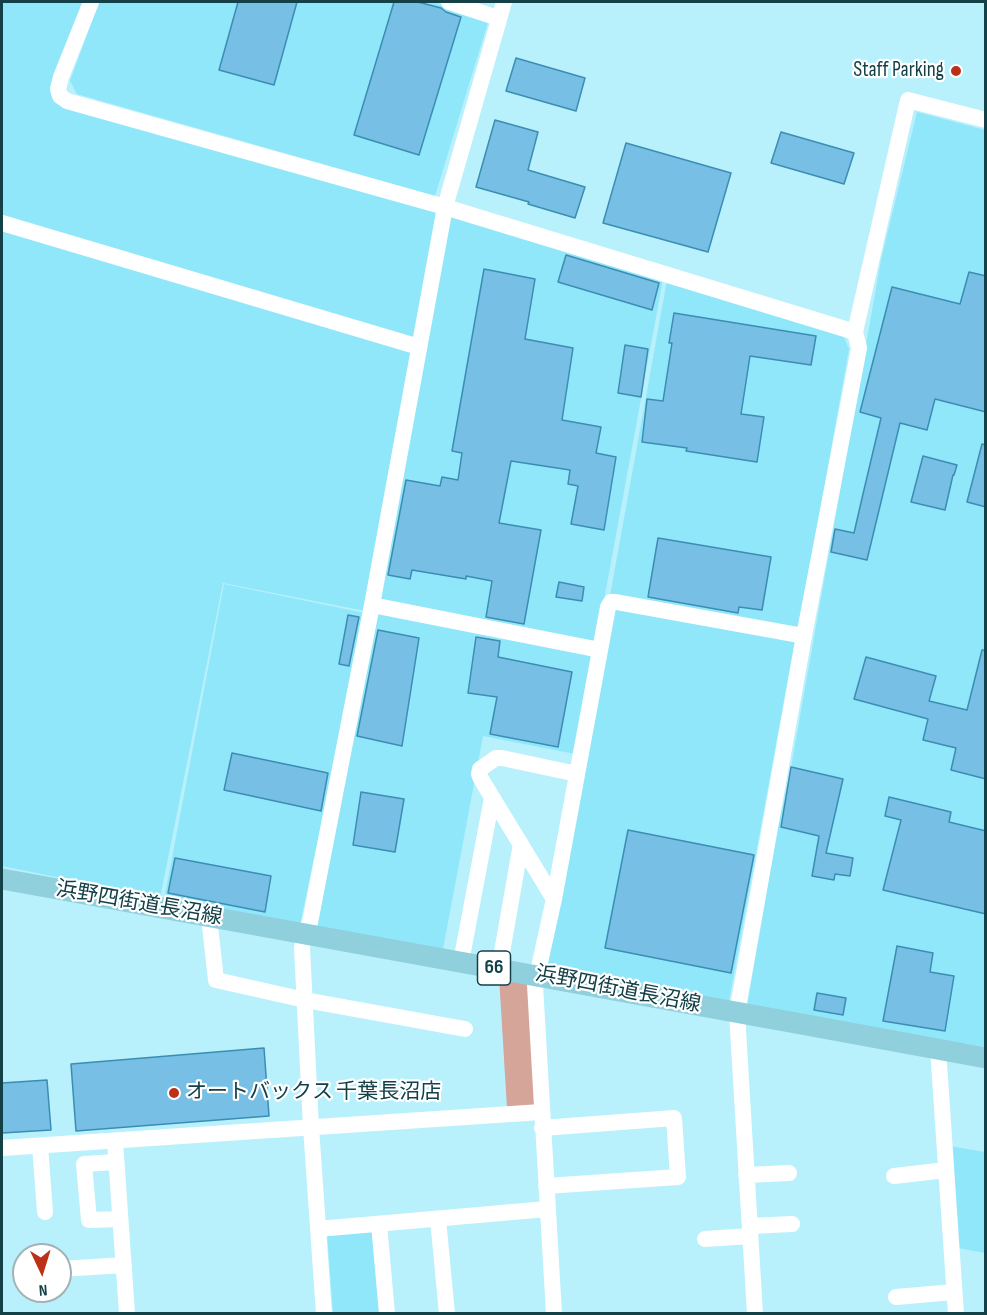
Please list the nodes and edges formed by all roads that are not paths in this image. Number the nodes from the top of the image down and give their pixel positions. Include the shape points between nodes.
1 (91, 2) edge
2 (449, 2) edge
3 (501, 10) edge
4 (986, 120) edge
5 (445, 207) junction
6 (2, 223) edge
7 (855, 332) junction
8 (419, 347) junction
9 (372, 605) junction
10 (804, 636) junction
11 (600, 650) junction
12 (577, 774) junction
13 (492, 798) junction
14 (521, 844) junction
15 (2, 879) edge
16 (554, 899) junction
17 (209, 917) junction
18 (304, 934) junction
19 (461, 962) junction
20 (499, 969) junction
21 (536, 975) junction
22 (305, 1000) junction
23 (736, 1013) junction
24 (465, 1029) dead end
25 (938, 1049) junction
26 (986, 1058) edge
27 (542, 1120) junction
28 (311, 1127) junction
29 (115, 1141) junction
30 (40, 1146) junction
31 (2, 1148) edge
32 (116, 1162) junction
33 (946, 1170) junction
34 (789, 1173) dead end
35 (746, 1175) junction
36 (894, 1176) dead end
37 (546, 1186) junction
38 (547, 1209) junction
39 (45, 1212) dead end
40 (120, 1219) junction
41 (438, 1219) junction
42 (379, 1224) junction
43 (792, 1224) dead end
44 (318, 1229) junction
45 (750, 1231) junction
46 (705, 1239) dead end
47 (124, 1265) junction
48 (72, 1268) edge
49 (954, 1292) junction
50 (896, 1297) dead end
51 (127, 1314) edge
52 (324, 1314) edge
53 (387, 1314) edge
54 (447, 1314) edge
55 (554, 1314) edge
56 (755, 1314) edge
57 (956, 1314) edge

1 - 5 street via 58,88 67,101
2 - 3 street
3 - 5 street
4 - 7 street via 908,100
5 - 7 street
5 - 8 street
6 - 8 street
7 - 10 street via 859,348
8 - 9 street
9 - 11 street
9 - 18 street via 310,922
10 - 11 street via 611,602
10 - 23 street
11 - 12 street
12 - 13 street via 496,758 479,774
12 - 16 street
13 - 14 street
13 - 19 street
14 - 16 street
14 - 20 street
15 - 17 main road, 浜野四街道長沼線 / 66
16 - 21 street
17 - 18 main road, 浜野四街道長沼線 / 66
17 - 22 street via 216,980
18 - 19 main road, 浜野四街道長沼線 / 66
18 - 22 street
19 - 20 main road, 浜野四街道長沼線 / 66
20 - 21 main road, 浜野四街道長沼線 / 66
21 - 23 main road, 浜野四街道長沼線 / 66
21 - 27 street
22 - 24 street
22 - 28 street
23 - 25 main road, 浜野四街道長沼線 / 66
23 - 35 street
25 - 26 main road, 浜野四街道長沼線 / 66
25 - 33 street
27 - 28 street
27 - 37 street
27 - 37 street via 674,1118 678,1177
28 - 29 street
28 - 44 street
29 - 30 street
29 - 32 street
30 - 31 street
30 - 39 street
32 - 40 street
32 - 40 street via 84,1164 89,1220
33 - 36 street
33 - 49 street
34 - 35 street
35 - 45 street
37 - 38 street
38 - 41 street
38 - 55 street
40 - 47 street
41 - 42 street
41 - 54 street
42 - 44 street
42 - 53 street
43 - 45 street
44 - 52 street
45 - 46 street
45 - 56 street
47 - 48 street
47 - 51 street
49 - 50 street
49 - 57 street

